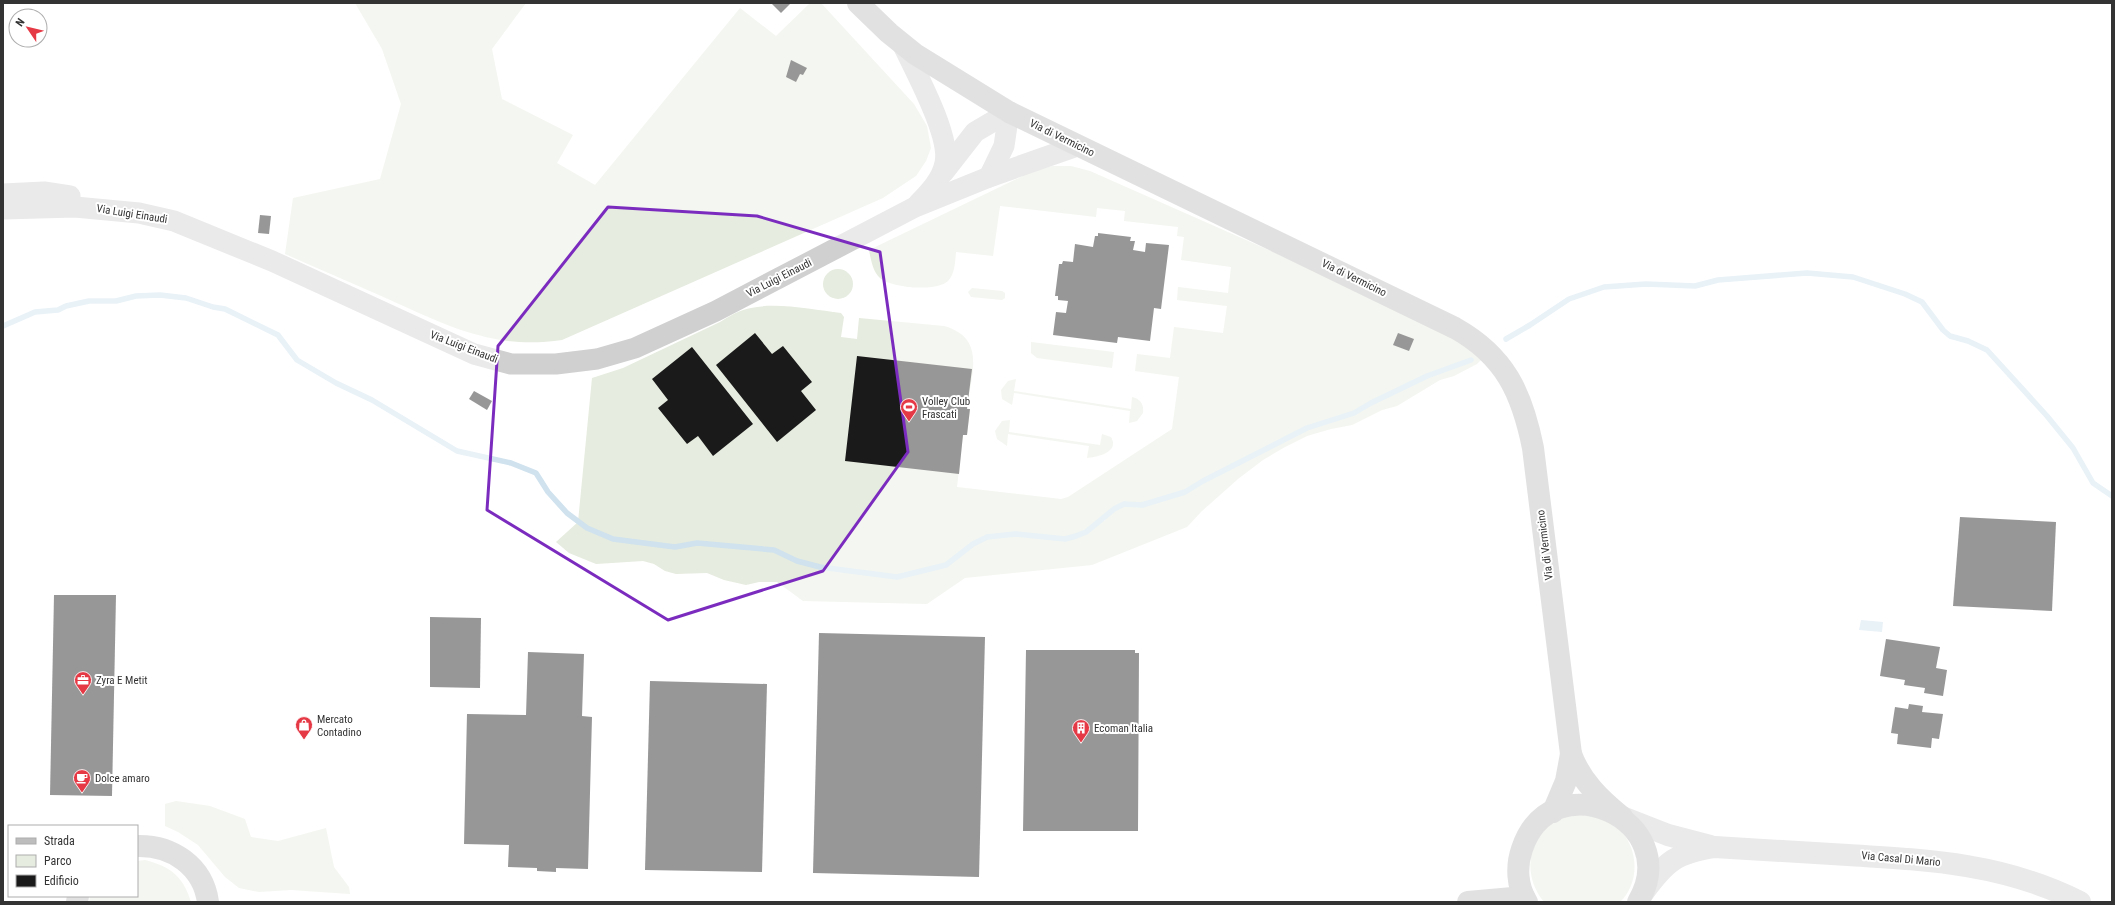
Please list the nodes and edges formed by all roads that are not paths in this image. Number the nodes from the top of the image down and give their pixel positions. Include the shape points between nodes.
1 (858, 3) edge
2 (903, 45) junction
3 (1009, 112) junction
4 (1077, 146) junction
5 (989, 177) junction
6 (938, 180) junction
7 (3, 194) edge
8 (915, 207) junction
9 (3, 209) edge
10 (116, 211) junction
11 (1571, 754) junction
12 (1553, 812) junction
13 (1622, 817) junction
14 (138, 846) edge
15 (1715, 848) junction
16 (1641, 899) edge
17 (1526, 900) edge
18 (208, 902) edge
19 (1468, 902) edge
20 (2080, 902) edge

1 - 2 main road, Via di Vermicino
2 - 3 main road, Via di Vermicino via 936,69
2 - 6 street, Via Luigi Einaudi via 934,110 942,138 946,161
3 - 4 main road, Via di Vermicino
3 - 5 street via 1004,146
3 - 6 street, Via Luigi Einaudi via 975,132
4 - 5 street, Via Luigi Einaudi
4 - 11 main road, Via di Vermicino via 1455,328 1479,343 1497,360 1513,384 1530,432
5 - 8 street, Via Luigi Einaudi
6 - 8 street, Via Luigi Einaudi
7 - 10 street via 52,192 76,197
8 - 10 street, Via Luigi Einaudi via 716,311 635,348 576,363 536,365 511,364 468,351 272,261 184,224 151,215
9 - 10 street, Via Luigi Einaudi via 65,206
11 - 12 main road, Via di Vermicino via 1566,781
11 - 13 main road, Via di Vermicino via 1588,786
12 - 13 main road via 1570,806 1588,804 1606,808
12 - 17 main road via 1537,823 1525,839 1519,858 1518,878
13 - 15 street, Via Casal Di Mario via 1668,835
13 - 16 main road via 1636,832 1645,851 1648,868
14 - 18 main road via 162,849 183,859 202,881
15 - 16 street, Via Casal Di Mario via 1692,851 1674,859 1660,870
15 - 20 street, Via Casal Di Mario via 1864,856 1970,866 2032,881
17 - 19 main road

